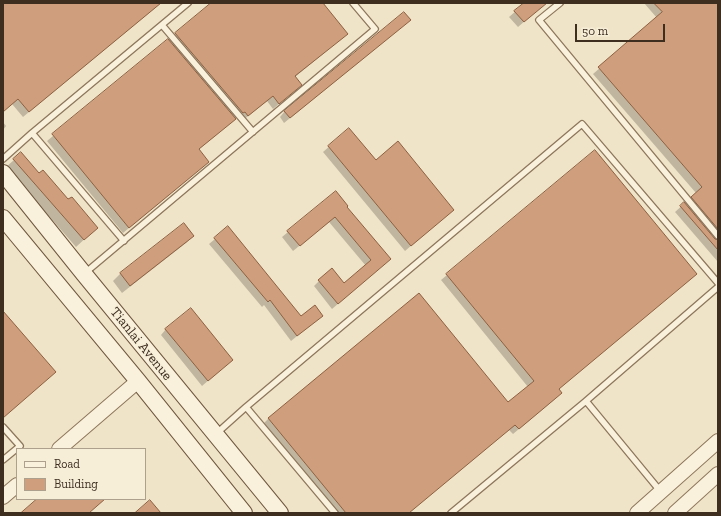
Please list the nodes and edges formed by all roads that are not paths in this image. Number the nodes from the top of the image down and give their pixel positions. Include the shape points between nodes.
1 (188, 3) edge
2 (353, 3) edge
3 (560, 3) edge
4 (162, 25) junction
5 (253, 132) junction
6 (32, 133) junction
7 (3, 159) edge
8 (3, 173) edge
9 (3, 218) edge
10 (718, 236) edge
11 (124, 241) junction
12 (84, 274) junction
13 (718, 283) edge
14 (718, 287) edge
15 (138, 381) junction
16 (586, 401) junction
17 (246, 407) junction
18 (3, 427) edge
19 (215, 435) junction
20 (718, 441) edge
21 (18, 448) edge
22 (60, 448) edge
23 (16, 449) edge
24 (3, 460) edge
25 (718, 474) edge
26 (16, 486) edge
27 (661, 492) junction
28 (3, 497) edge
29 (244, 513) edge
30 (280, 513) edge
31 (335, 513) edge
32 (451, 513) edge
33 (637, 513) edge
34 (675, 513) edge

1 - 4 lane
2 - 5 lane via 375,29
3 - 10 lane via 539,20
4 - 5 lane
4 - 6 lane
5 - 11 lane
6 - 7 lane
6 - 11 lane
8 - 12 main road, Tianlai Avenue
9 - 15 main road, Tianlai Avenue
11 - 12 lane
12 - 19 main road, Tianlai Avenue
13 - 17 lane via 582,124
14 - 16 lane
15 - 22 street
15 - 29 main road, Tianlai Avenue
16 - 27 lane
16 - 32 lane
17 - 19 lane
17 - 31 lane
18 - 21 lane via 20,446
19 - 30 main road, Tianlai Avenue
20 - 27 street
23 - 24 lane
25 - 34 street
26 - 28 street
27 - 33 street

